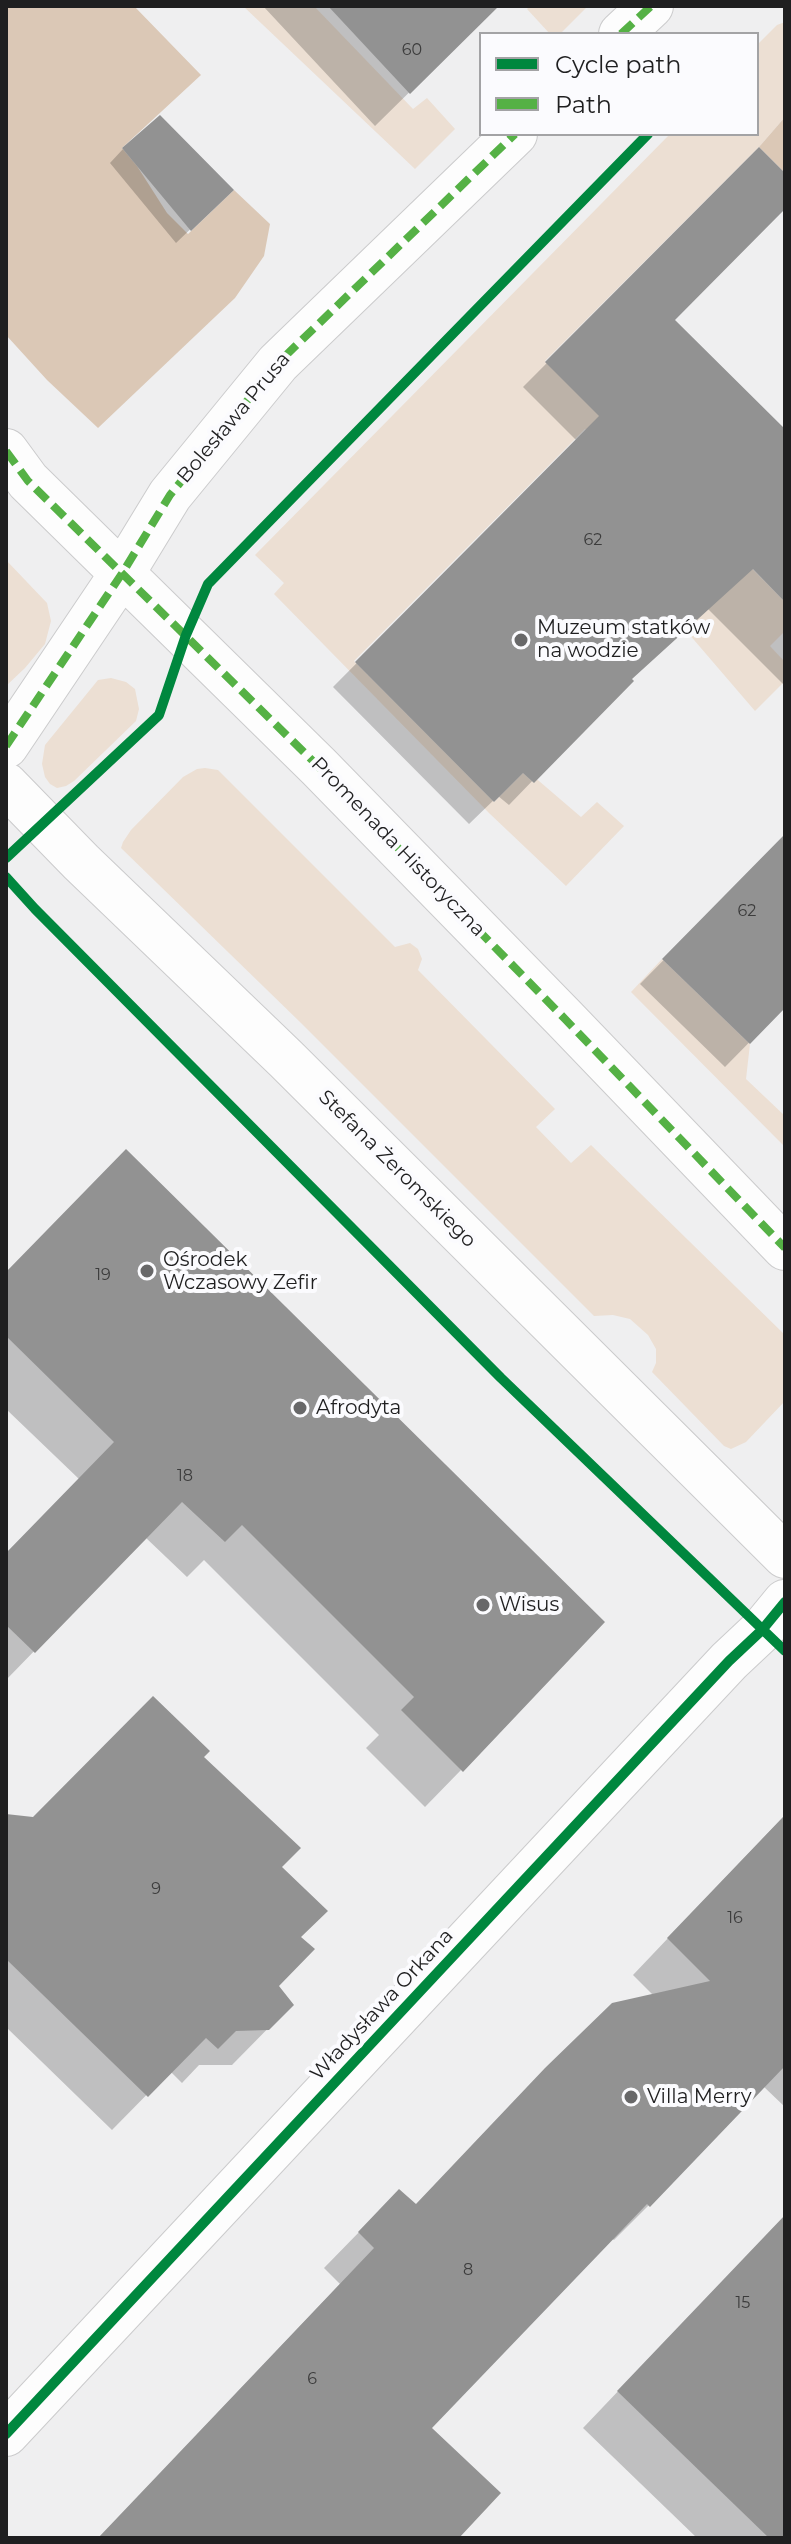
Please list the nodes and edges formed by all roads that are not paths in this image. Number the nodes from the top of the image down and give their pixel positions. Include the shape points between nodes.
1 (651, 6) edge
2 (623, 32) edge
3 (513, 136) edge
4 (6, 451) edge
5 (123, 572) junction
6 (6, 746) edge
7 (6, 785) edge
8 (785, 1248) edge
9 (785, 1556) edge
10 (785, 1602) edge
11 (6, 2434) edge

1 - 2 street
3 - 5 street, Bolesława Prusa via 278,363 170,495
4 - 5 street, Promenada Historyczna via 28,481
5 - 6 street, Bolesława Prusa
5 - 8 street, Promenada Historyczna via 454,904
7 - 9 street, Stefana Żeromskiego
10 - 11 street, Władysława Orkana

